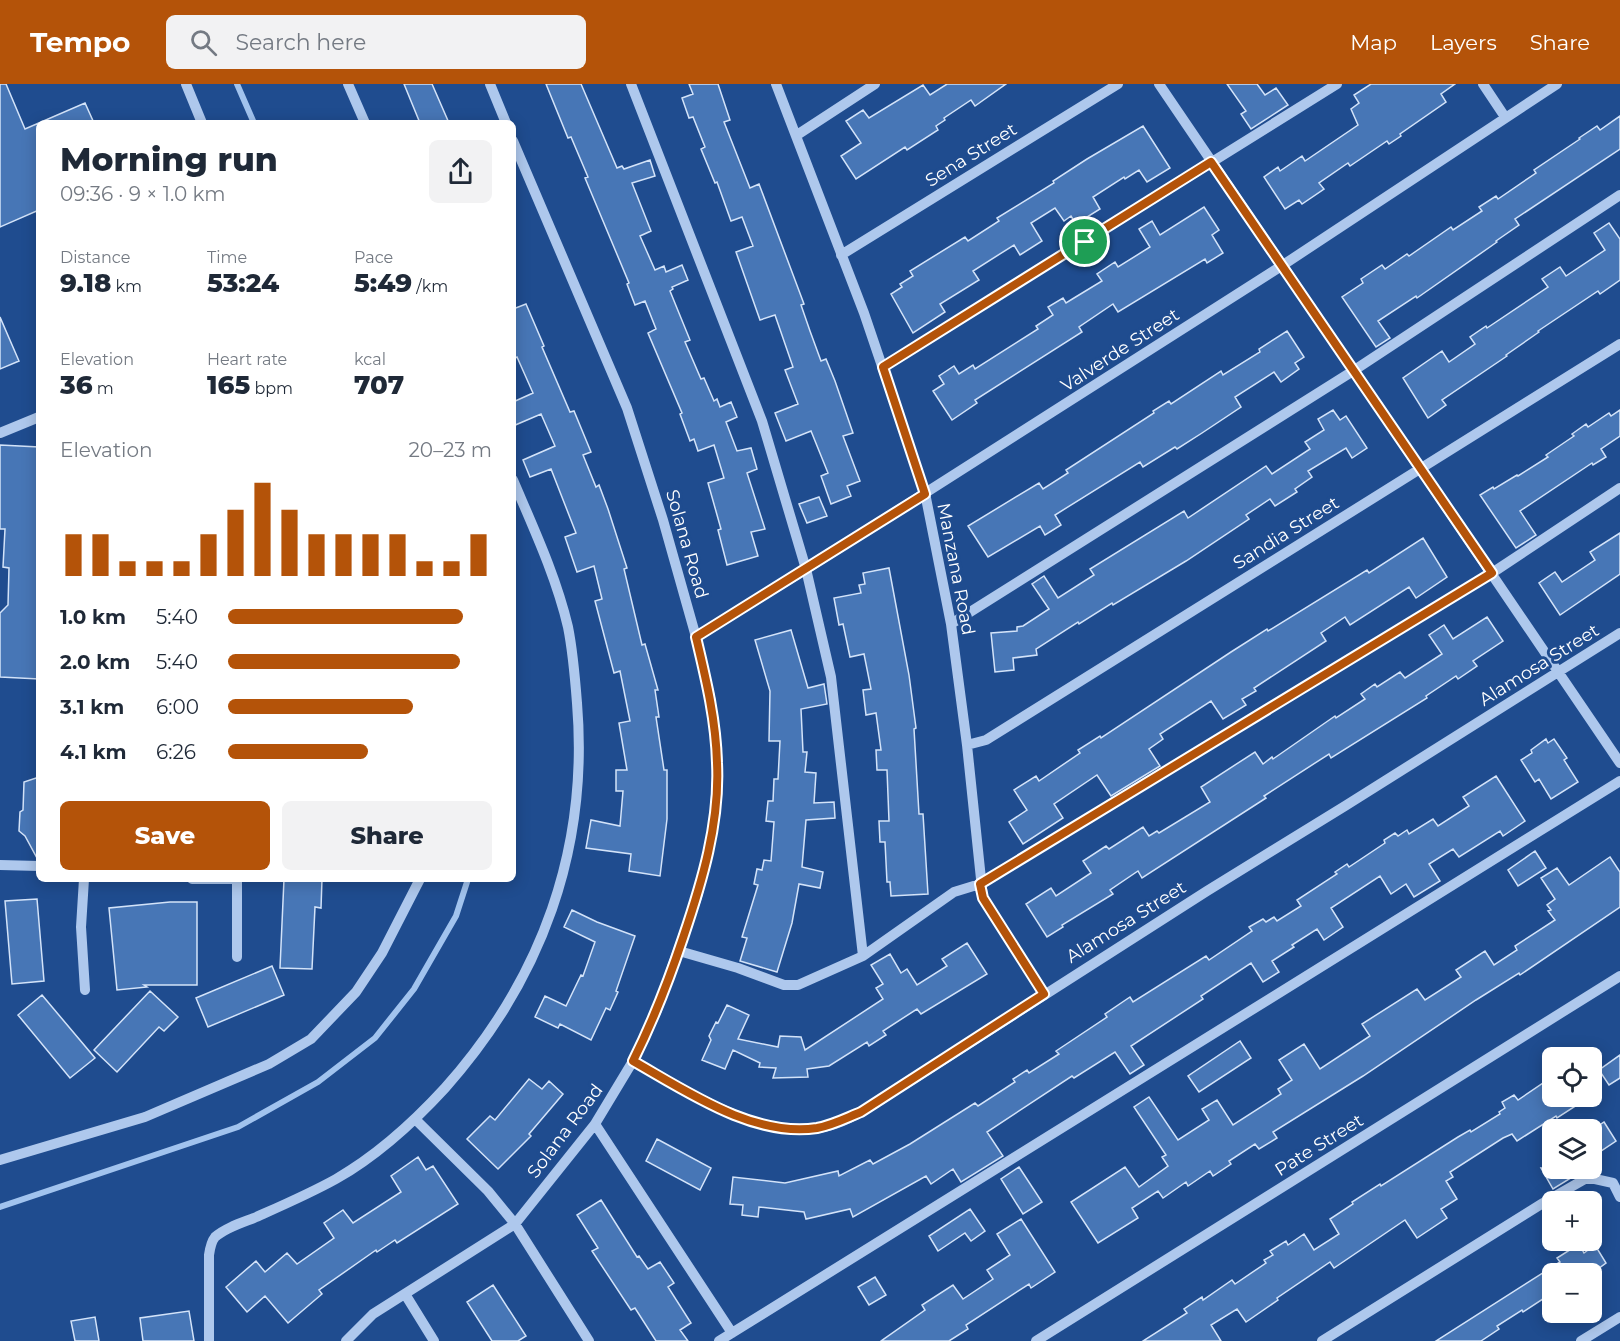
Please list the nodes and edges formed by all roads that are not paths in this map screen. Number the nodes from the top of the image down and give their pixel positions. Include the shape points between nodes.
1 (186, 84) edge
2 (348, 84) edge
3 (490, 84) edge
4 (631, 84) edge
5 (776, 84) edge
6 (875, 84) edge
7 (1118, 84) edge
8 (1159, 84) edge
9 (1336, 84) edge
10 (1483, 84) edge
11 (1557, 84) edge
12 (1321, 88) edge
13 (1505, 117) junction
14 (201, 120) edge
15 (364, 120) edge
16 (505, 120) edge
17 (797, 135) junction
18 (516, 148) edge
19 (1211, 162) junction
20 (1620, 195) edge
21 (841, 255) junction
22 (1283, 265) junction
23 (1620, 344) edge
24 (883, 367) junction
25 (1353, 371) junction
26 (36, 418) edge
27 (0, 433) edge
28 (1421, 470) junction
29 (516, 487) edge
30 (1620, 488) edge
31 (925, 494) junction
32 (806, 569) junction
33 (1492, 573) junction
34 (951, 624) junction
35 (1620, 633) edge
36 (696, 637) junction
37 (1558, 673) junction
38 (967, 744) junction
39 (1620, 763) edge
40 (1620, 781) edge
41 (0, 865) edge
42 (36, 866) edge
43 (84, 882) edge
44 (237, 882) edge
45 (418, 882) edge
46 (980, 884) junction
47 (679, 951) junction
48 (863, 956) junction
49 (237, 957) dead end
50 (1620, 976) edge
51 (85, 990) dead end
52 (1044, 994) junction
53 (633, 1061) junction
54 (416, 1120) junction
55 (596, 1124) junction
56 (0, 1160) edge
57 (1617, 1179) edge
58 (1620, 1197) edge
59 (515, 1224) junction
60 (405, 1294) junction
61 (1620, 1317) edge
62 (732, 1333) junction
63 (209, 1341) edge
64 (346, 1341) edge
65 (434, 1341) edge
66 (589, 1341) edge
67 (719, 1341) edge
68 (1036, 1341) edge
69 (1322, 1341) edge
70 (1581, 1341) edge

1 - 14 street
2 - 15 street
3 - 16 street
4 - 32 street via 762,421
5 - 17 street, Manzana Road
6 - 17 street
7 - 21 street, Sena Street
8 - 19 street
9 - 12 street
10 - 13 street
11 - 13 street, Valverde Street
12 - 19 street
13 - 22 street, Valverde Street
17 - 21 street, Manzana Road
18 - 36 street, Solana Road via 627,408
19 - 22 street
19 - 24 street
20 - 25 street
21 - 24 street, Manzana Road
22 - 25 street
22 - 31 street, Valverde Street
23 - 28 street, Sandia Street
24 - 31 street, Manzana Road
25 - 28 street
25 - 34 street
26 - 27 street
28 - 33 street
28 - 38 street, Sandia Street via 986,740
29 - 54 street via 560,600 572,648 579,725 575,815 565,871 524,975 472,1058
30 - 33 street
31 - 32 street, Valverde Street
31 - 34 street, Manzana Road
32 - 36 street, Valverde Street
32 - 48 street via 831,678
33 - 37 street
33 - 46 street
34 - 38 street, Manzana Road
35 - 37 street, Alamosa Street
36 - 47 street, Solana Road via 710,697 718,766 707,857
37 - 39 street
37 - 52 street, Alamosa Street
38 - 46 street, Manzana Road
40 - 62 street
41 - 42 street
43 - 51 street via 81,927
44 - 49 street
45 - 56 street via 382,953 356,992 311,1039 269,1064 145,1117
46 - 48 street via 954,892
46 - 52 street, Manzana Road via 983,898
47 - 48 street via 791,986
47 - 53 street, Solana Road
50 - 68 street, Pate Street
52 - 53 street, Alamosa Street via 861,1112 816,1128 779,1128 738,1116
53 - 55 street, Solana Road
54 - 59 street via 488,1191
54 - 63 street via 337,1178 212,1241
55 - 59 street, Solana Road
55 - 62 street
57 - 58 street
57 - 69 street via 1585,1179
59 - 60 street, Solana Road
59 - 66 street
60 - 64 street, Solana Road via 373,1314
60 - 65 street
61 - 70 street
62 - 67 street

